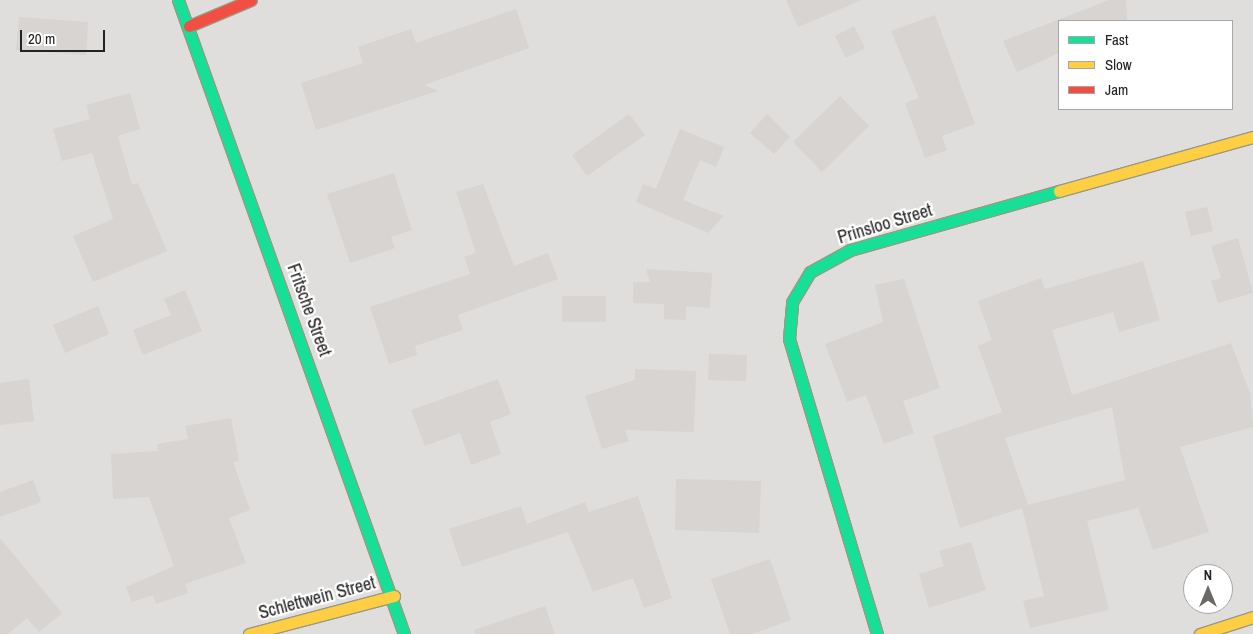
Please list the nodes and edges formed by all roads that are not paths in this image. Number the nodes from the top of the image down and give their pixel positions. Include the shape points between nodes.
1 (178, 0) edge
2 (251, 0) edge
3 (189, 26) junction
4 (1253, 137) edge
5 (394, 596) junction
6 (1253, 617) edge
7 (249, 634) edge
8 (404, 634) edge
9 (877, 634) edge
10 (1200, 634) edge

1 - 3 street, Fritsche Street
2 - 3 street
3 - 5 street, Fritsche Street
4 - 9 street, Prinsloo Street via 850,250 810,272 792,302 789,339
5 - 7 street, Schlettwein Street
5 - 8 street, Fritsche Street
6 - 10 street

